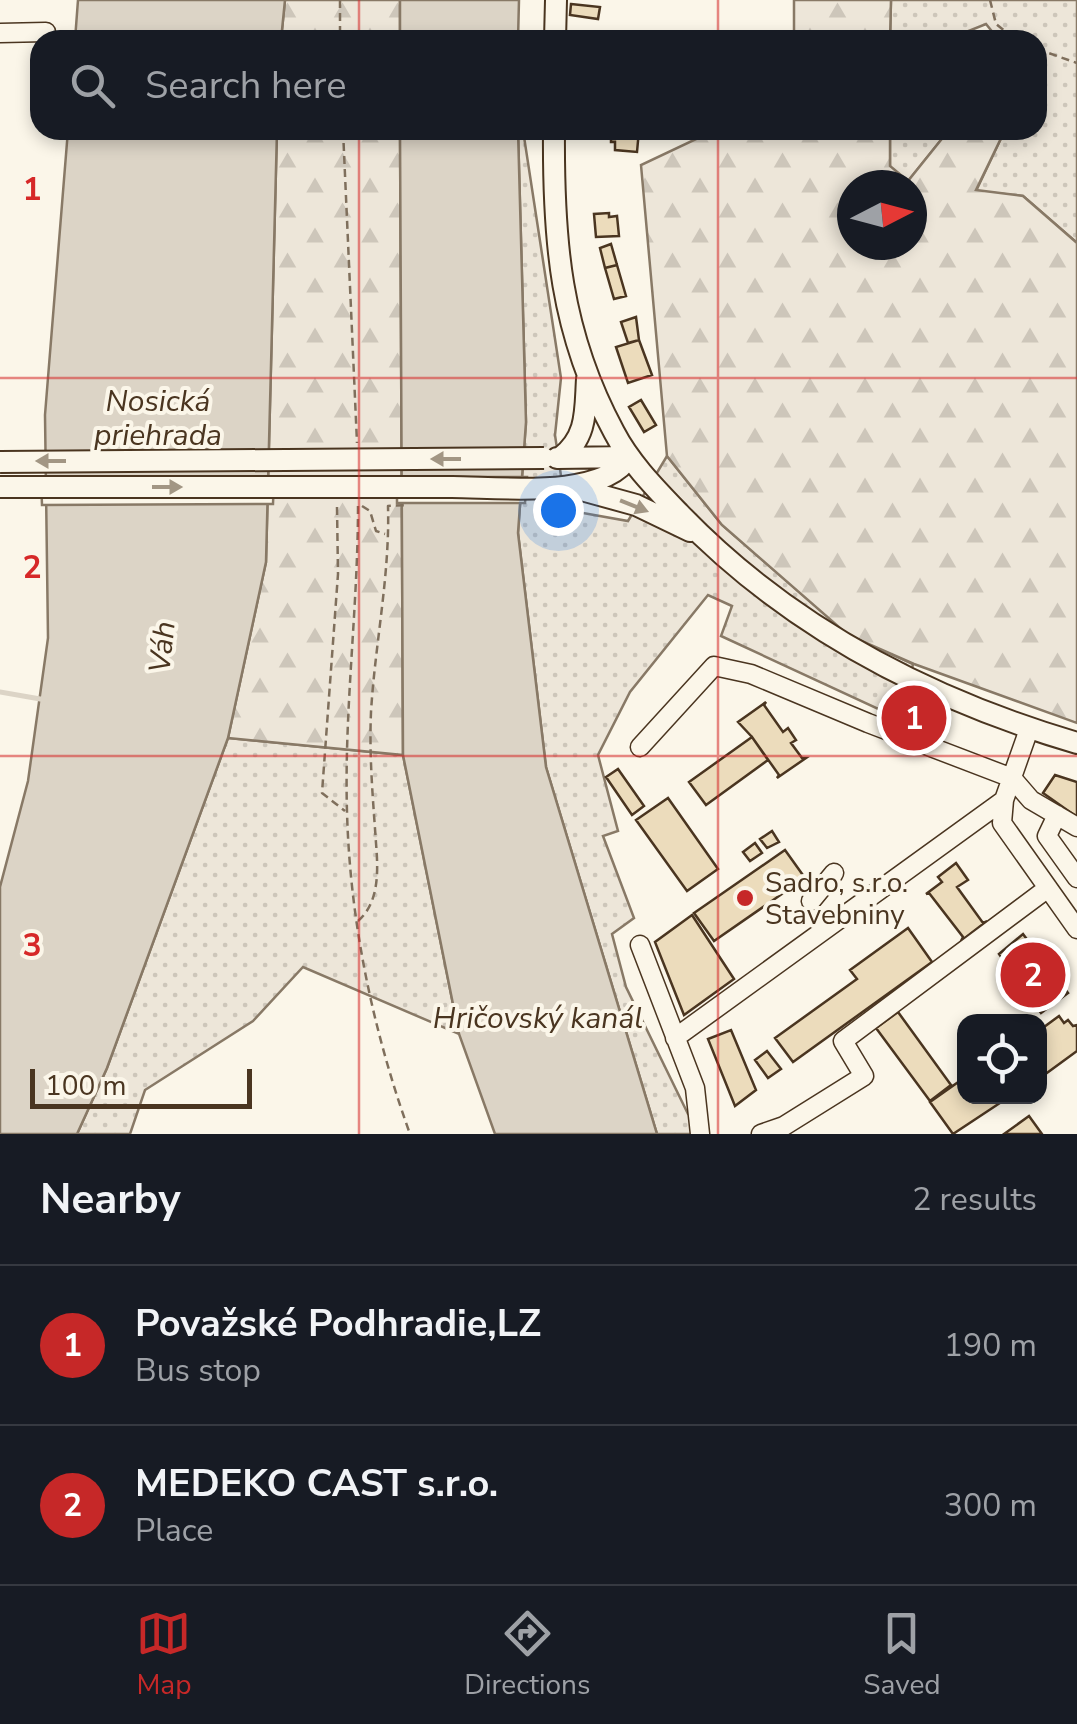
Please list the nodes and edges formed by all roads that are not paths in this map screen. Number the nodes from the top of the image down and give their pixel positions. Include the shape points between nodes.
1 (556, 0) edge
2 (555, 30) edge
3 (30, 32) edge
4 (0, 33) edge
5 (554, 140) edge
6 (587, 369) junction
7 (630, 457) junction
8 (552, 458) junction
9 (0, 462) edge
10 (553, 486) junction
11 (0, 488) edge
12 (701, 536) junction
13 (1029, 729) junction
14 (1077, 743) edge
15 (640, 747) dead end
16 (1012, 778) junction
17 (1004, 800) junction
18 (1057, 816) junction
19 (1077, 828) edge
20 (834, 873) dead end
21 (1077, 878) edge
22 (1048, 888) junction
23 (811, 901) dead end
24 (1074, 918) edge
25 (640, 945) dead end
26 (676, 1038) junction
27 (700, 1134) edge
28 (761, 1134) edge

1 - 2 main road
3 - 4 lane
5 - 6 main road via 557,259
6 - 7 main road
6 - 8 main road via 584,426 576,444
7 - 8 main road
7 - 10 main road via 612,476
7 - 12 main road
8 -> 9 main road, bridge
11 -> 10 main road, bridge
10 -> 12 main road via 636,505
12 - 13 main road via 799,615 871,660
13 - 14 main road
13 - 16 lane
15 - 16 lane via 714,666 752,674
16 - 17 lane
16 - 18 lane
17 - 22 lane via 1002,823
17 - 26 lane
18 - 19 lane
18 - 21 lane via 1047,836
20 - 23 lane
22 - 24 lane
22 - 28 lane via 842,1041 864,1076
25 - 26 lane
26 - 27 lane via 698,1099

